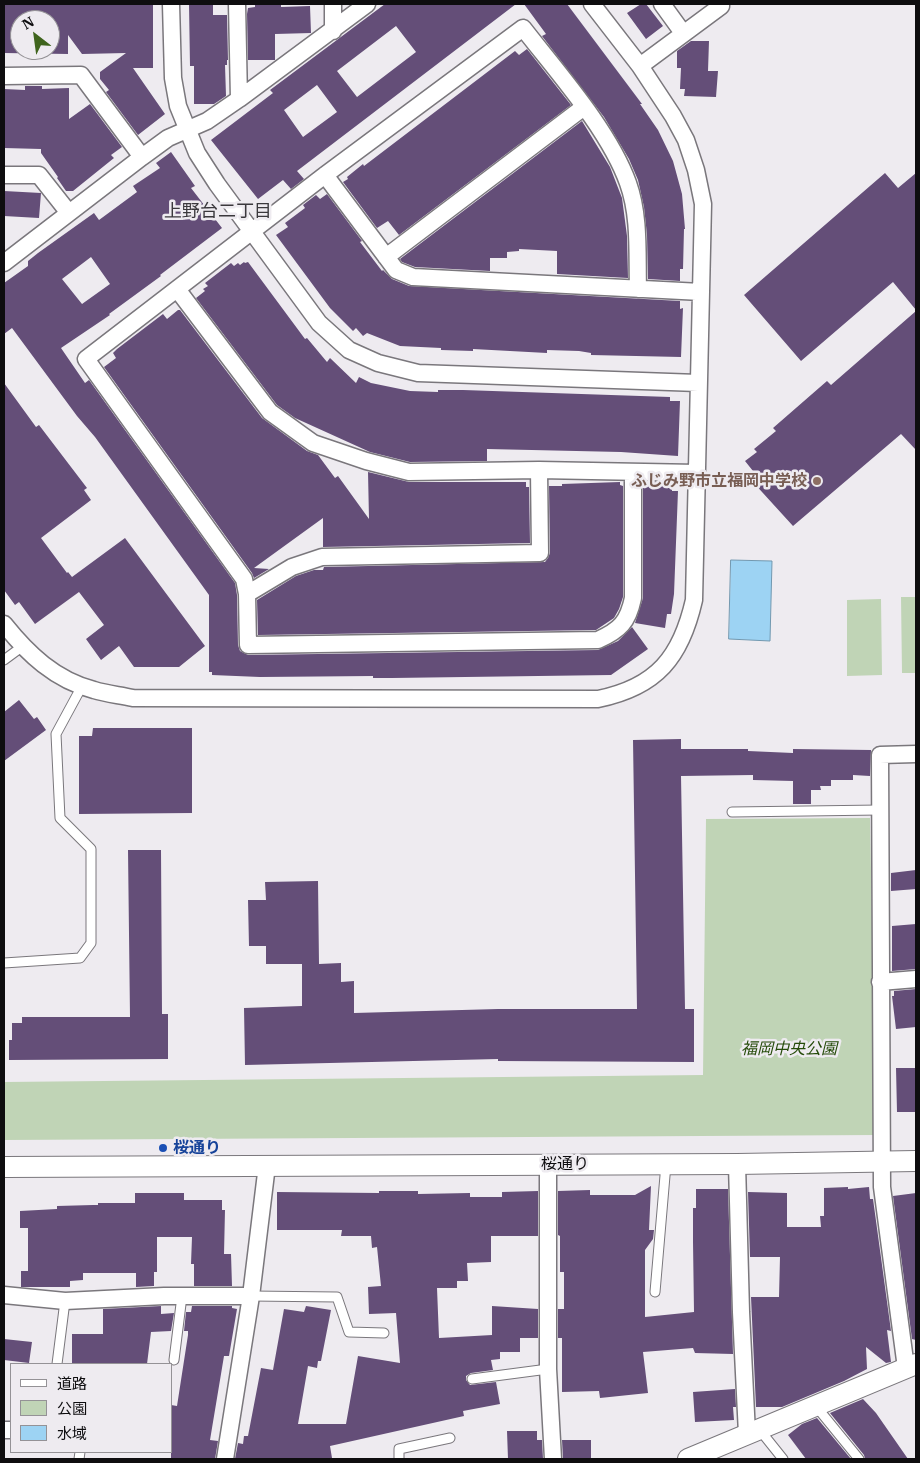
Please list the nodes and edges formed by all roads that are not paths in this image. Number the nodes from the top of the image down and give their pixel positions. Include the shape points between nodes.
1 (171, 4) edge
2 (237, 4) edge
3 (333, 4) edge
4 (367, 4) edge
5 (592, 4) edge
6 (662, 4) edge
7 (721, 4) edge
8 (333, 31) junction
9 (684, 33) junction
10 (640, 66) junction
11 (4, 76) edge
12 (239, 100) junction
13 (584, 107) junction
14 (186, 130) junction
15 (142, 157) junction
16 (4, 175) edge
17 (325, 175) junction
18 (69, 213) junction
19 (251, 232) junction
20 (386, 257) junction
21 (4, 263) edge
22 (177, 289) junction
23 (638, 289) junction
24 (700, 292) junction
25 (698, 384) junction
26 (539, 470) junction
27 (633, 472) junction
28 (698, 473) junction
29 (247, 594) junction
30 (4, 624) edge
31 (23, 646) junction
32 (4, 660) edge
33 (82, 686) junction
34 (916, 754) edge
35 (880, 810) junction
36 (732, 812) dead end
37 (4, 963) edge
38 (916, 979) edge
39 (880, 982) junction
40 (882, 1161) junction
41 (916, 1161) edge
42 (548, 1164) junction
43 (666, 1164) junction
44 (737, 1164) junction
45 (267, 1165) junction
46 (4, 1167) edge
47 (655, 1292) dead end
48 (4, 1295) edge
49 (182, 1296) junction
50 (251, 1296) junction
51 (65, 1301) junction
52 (384, 1333) dead end
53 (174, 1360) dead end
54 (57, 1363) edge
55 (911, 1366) edge
56 (548, 1369) junction
57 (472, 1379) dead end
58 (814, 1405) junction
59 (753, 1431) junction
60 (450, 1438) dead end
61 (225, 1459) edge
62 (399, 1459) edge
63 (553, 1459) edge
64 (688, 1459) edge
65 (784, 1459) edge
66 (860, 1459) edge

1 - 14 street via 173,78
2 - 12 street
3 - 8 street
4 - 8 street
5 - 10 street
6 - 9 street
7 - 9 street
8 - 12 street
9 - 10 street
10 - 24 street via 682,132 696,170 704,204
11 - 15 street via 81,75
12 - 14 street via 207,121
13 - 17 street via 523,28
13 - 20 street
13 - 23 street via 616,155 629,184 636,221
14 - 15 street via 168,138
14 - 19 street via 196,153
15 - 18 street
16 - 18 street via 39,175
17 - 19 street
17 - 20 street
18 - 21 street
19 - 22 street
19 - 25 street via 319,323 348,350 378,363 418,373
20 - 23 street via 396,270 413,277
22 - 26 street via 270,412 312,443 409,472
22 - 29 street via 86,359 244,579
23 - 24 street
24 - 25 street
25 - 28 street
26 - 27 street
26 - 29 street via 540,553 322,558 292,567
27 - 28 street
27 - 29 street via 633,598 630,612 622,625 598,640 248,645
28 - 33 street via 694,600 688,625 668,661 650,678 614,696 580,700 132,698
30 - 31 street
31 - 32 lane
31 - 33 street via 50,670
33 - 37 lane via 56,734 60,818 91,849 91,943 80,958
34 - 35 street via 880,755
35 - 36 lane
35 - 39 street
38 - 39 street
39 - 40 street
40 - 41 street, 桜通り
40 - 44 street, 桜通り
40 - 55 street via 882,1187
42 - 43 street, 桜通り
42 - 45 street, 桜通り
42 - 56 street
43 - 44 street, 桜通り
43 - 47 lane
44 - 59 street via 741,1312
45 - 46 street, 桜通り
45 - 50 street
48 - 51 street
49 - 50 street
49 - 51 street
49 - 53 lane
50 - 52 lane via 337,1297 349,1332
50 - 61 street
51 - 54 lane
55 - 58 street
56 - 57 lane
56 - 63 street
58 - 59 street
58 - 66 lane
59 - 64 street
59 - 65 lane
60 - 62 lane via 399,1450

